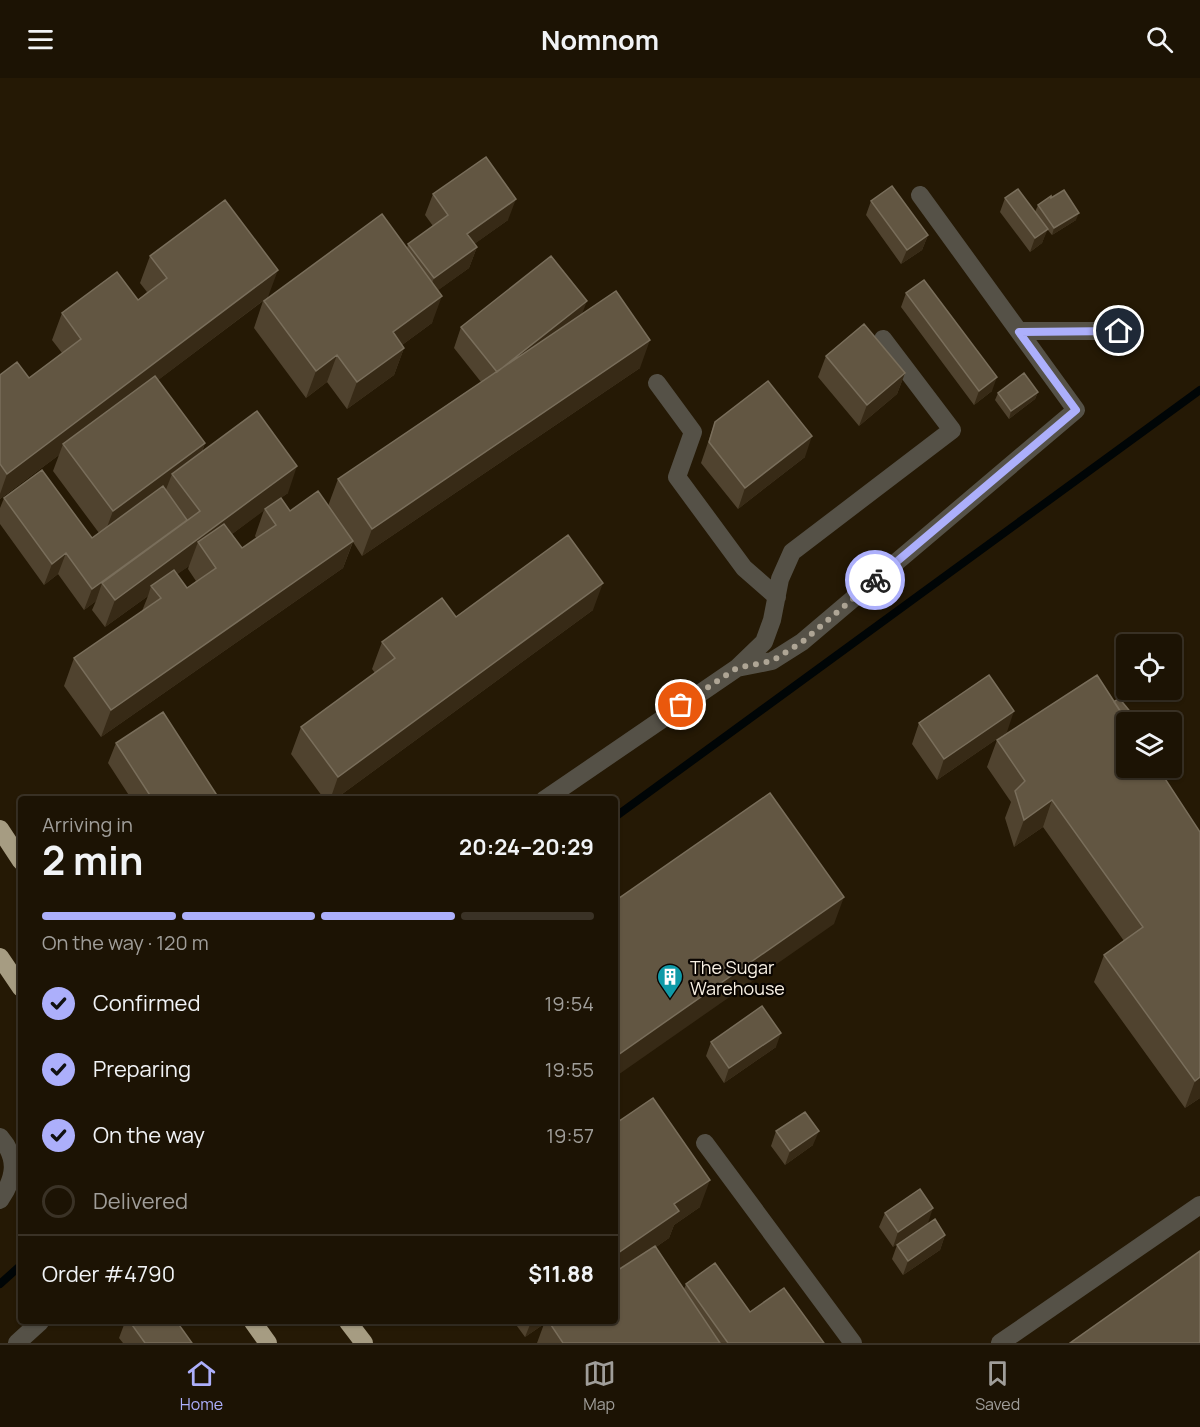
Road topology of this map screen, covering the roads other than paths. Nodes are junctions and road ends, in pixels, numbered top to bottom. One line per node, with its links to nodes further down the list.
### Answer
1 (920, 195): 3 (street)
2 (1119, 331): 3 (street)
3 (1019, 332): 7 (street)
4 (883, 339): 6 (street)
5 (657, 383): 6 (street)
6 (777, 597): 7 (street)
7 (737, 668): 8 (street)
8 (550, 796)
9 (0, 829): 10 (highway)
10 (18, 856)
11 (0, 957): 12 (highway)
12 (18, 984)
13 (0, 1137): 15 (street)
14 (705, 1143): 23 (street)
15 (0, 1200)
16 (1200, 1205): 24 (street)
17 (38, 1324): 20 (street)
18 (255, 1324): 21 (highway)
19 (350, 1324): 22 (highway)
20 (17, 1343)
21 (268, 1343)
22 (364, 1343)
23 (853, 1343)
24 (1000, 1343)

